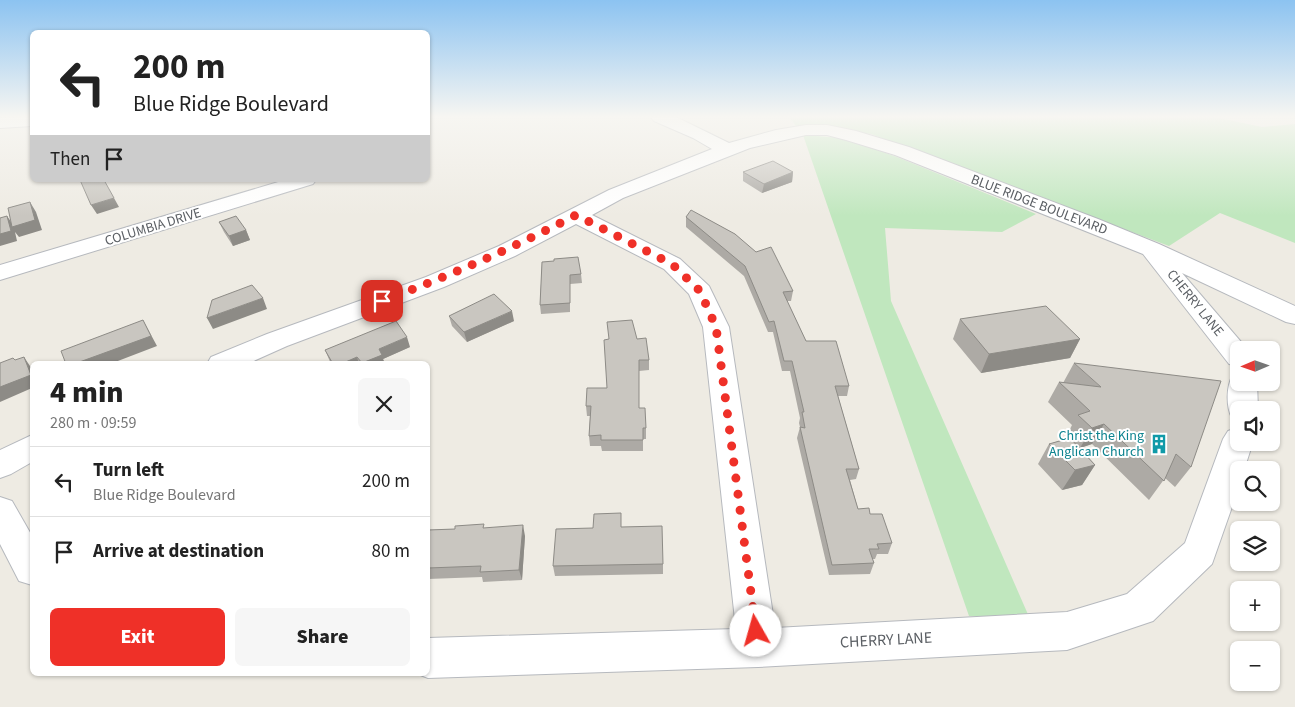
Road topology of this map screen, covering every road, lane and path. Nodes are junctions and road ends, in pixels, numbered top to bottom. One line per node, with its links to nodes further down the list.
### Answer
1 (899, 150): 5 (street, BLUE RIDGE BOULEVARD)
2 (729, 151): 4 (street, BLUE RIDGE BOULEVARD)
3 (299, 182): 6 (street, COLUMBIA DRIVE)
4 (576, 215): 9 (street, BLUE RIDGE BOULEVARD); 15 (street)
5 (1151, 249): 7 (street, BLUE RIDGE BOULEVARD); 8 (street, CHERRY LANE)
6 (0, 273)
7 (1295, 316)
8 (1230, 346)
9 (227, 361)
10 (30, 448): 12 (street)
11 (1235, 451): 15 (street, CHERRY LANE)
12 (0, 465)
13 (0, 511): 14 (street)
14 (30, 566)
15 (758, 648): 16 (street, CHERRY LANE)
16 (430, 658)

